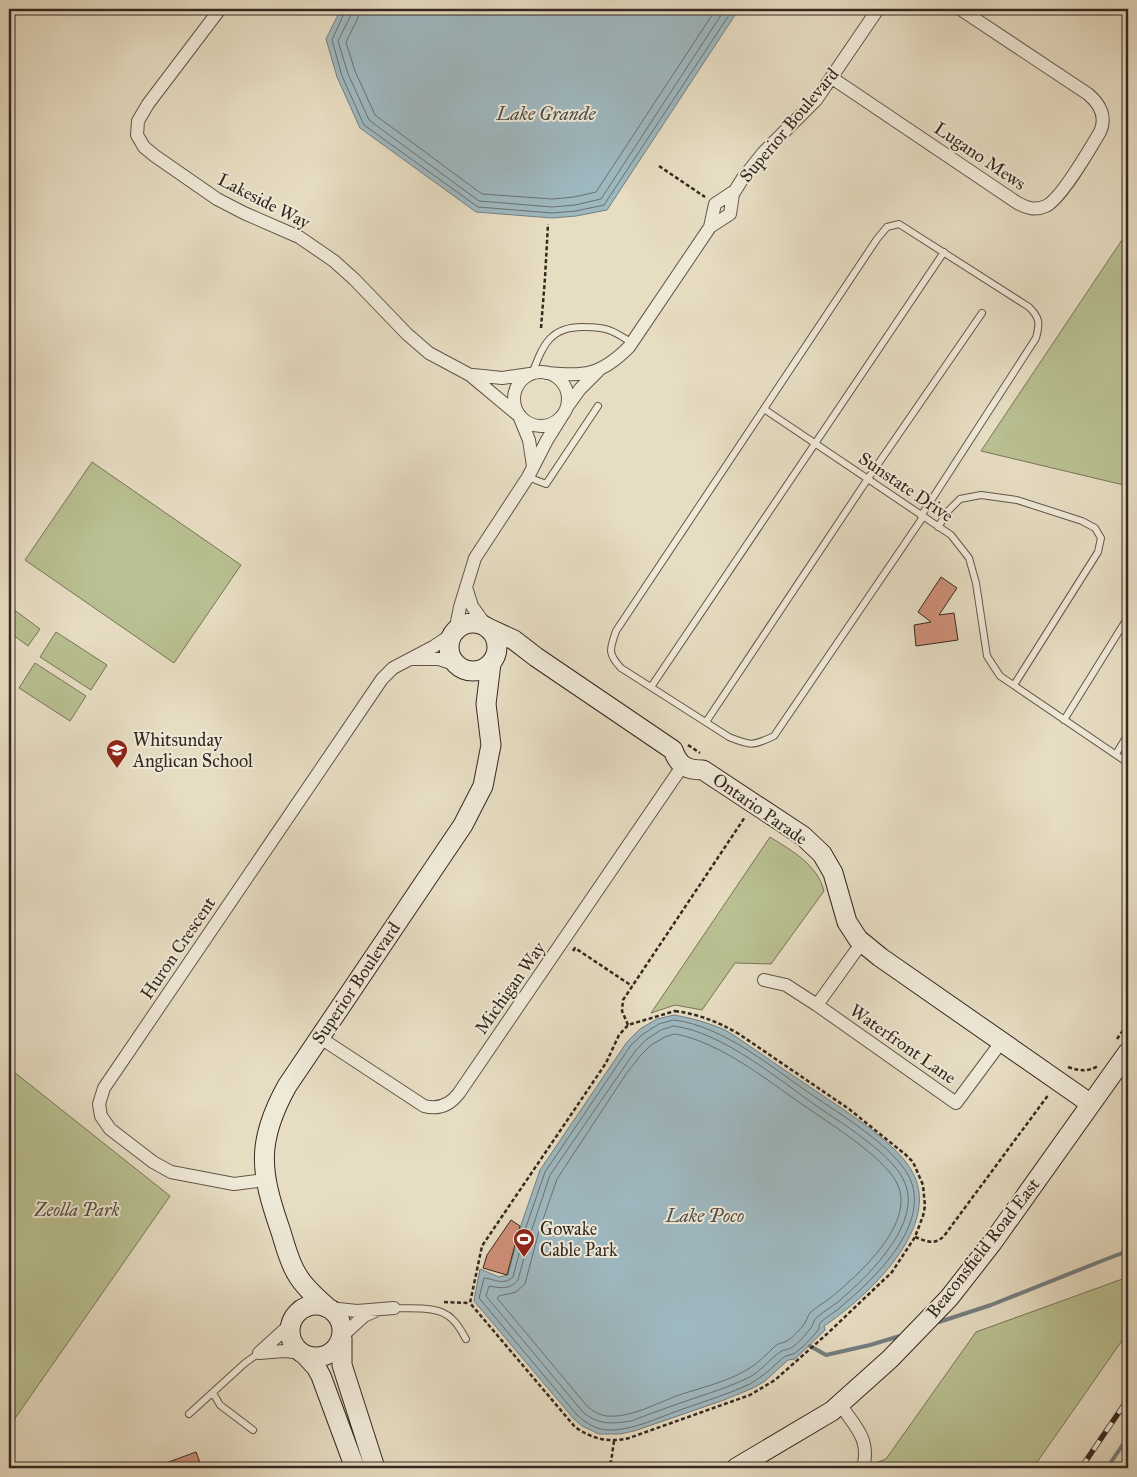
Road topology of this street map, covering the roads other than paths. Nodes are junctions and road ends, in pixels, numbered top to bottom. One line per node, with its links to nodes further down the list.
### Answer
1 (220, 9): 11 (street, Lakeside Way)
2 (878, 9): 4 (street, Superior Boulevard)
3 (960, 9): 4 (street, Lugano Mews)
4 (832, 78): 7 (street, Superior Boulevard)
5 (944, 252): 13 (lane); 16 (lane); 19 (lane)
6 (982, 313): 18 (lane)
7 (632, 343): 8 (street, Superior Boulevard); 10 (lane)
8 (598, 371): 9 (street, Superior Boulevard); 14 (street, Superior Boulevard)
9 (546, 373): 10 (street); 14 (street)
10 (531, 374): 11 (street, Lakeside Way); 15 (street)
11 (470, 375): 15 (street, Lakeside Way)
12 (598, 406): 17 (lane)
13 (764, 409): 16 (lane, Sunstate Drive); 30 (lane)
14 (563, 414): 15 (street); 17 (street, Superior Boulevard)
15 (519, 415): 17 (street)
16 (815, 444): 18 (lane, Sunstate Drive); 30 (lane)
17 (530, 472): 21 (street, Superior Boulevard)
18 (867, 480): 19 (lane, Sunstate Drive); 33 (lane)
19 (922, 516): 20 (lane, Sunstate Drive); 33 (lane)
20 (938, 527): 29 (lane, Sunstate Drive); 29 (lane)
21 (466, 587): 23 (street); 24 (street, Superior Boulevard)
22 (1128, 617): 32 (lane)
23 (488, 627): 24 (street); 25 (street); 27 (street)
24 (455, 632): 26 (street, Huron Crescent); 28 (street)
25 (536, 657): 27 (street); 37 (street)
26 (410, 660): 28 (street, Huron Crescent); 45 (street, Huron Crescent)
27 (492, 662): 28 (street); 31 (street, Superior Boulevard)
28 (460, 666): 31 (street, Superior Boulevard)
29 (1014, 685): 32 (lane, Sunstate Drive)
30 (651, 687): 33 (lane)
31 (486, 704): 41 (street, Superior Boulevard)
32 (1064, 720): 35 (lane, Sunstate Drive)
33 (706, 722)
34 (1128, 734): 35 (lane)
35 (1116, 754): 36 (lane, Sunstate Drive)
36 (1128, 763)
37 (683, 766): 38 (street, Ontario Parade); 41 (street, Michigan Way)
38 (863, 943): 40 (street); 42 (street, Ontario Parade)
39 (764, 980): 40 (street, Waterfront Lane)
40 (817, 1005): 42 (street, Waterfront Lane)
41 (319, 1037): 45 (street, Superior Boulevard)
42 (1002, 1040): 44 (street, Ontario Parade)
43 (1122, 1046): 44 (street, Beaconsfield Road East)
44 (1091, 1104): 55 (street, Beaconsfield Road East)
45 (265, 1180): 46 (street, Superior Boulevard)
46 (294, 1270): 47 (street, Superior Boulevard); 49 (street, Superior Boulevard)
47 (328, 1308): 48 (street); 49 (street); 50 (street)
48 (388, 1308): 50 (street); 51 (lane)
49 (293, 1320): 52 (street); 53 (street)
50 (342, 1337): 53 (street); 59 (street)
51 (466, 1339)
52 (259, 1353): 53 (street); 54 (lane)
53 (303, 1354): 58 (street)
54 (213, 1393): 56 (lane); 57 (lane)
55 (840, 1404): 60 (street, Beaconsfield Road East); 61 (street)
56 (189, 1414)
57 (253, 1430)
58 (355, 1468)
59 (375, 1468)
60 (736, 1468)
61 (863, 1468)

